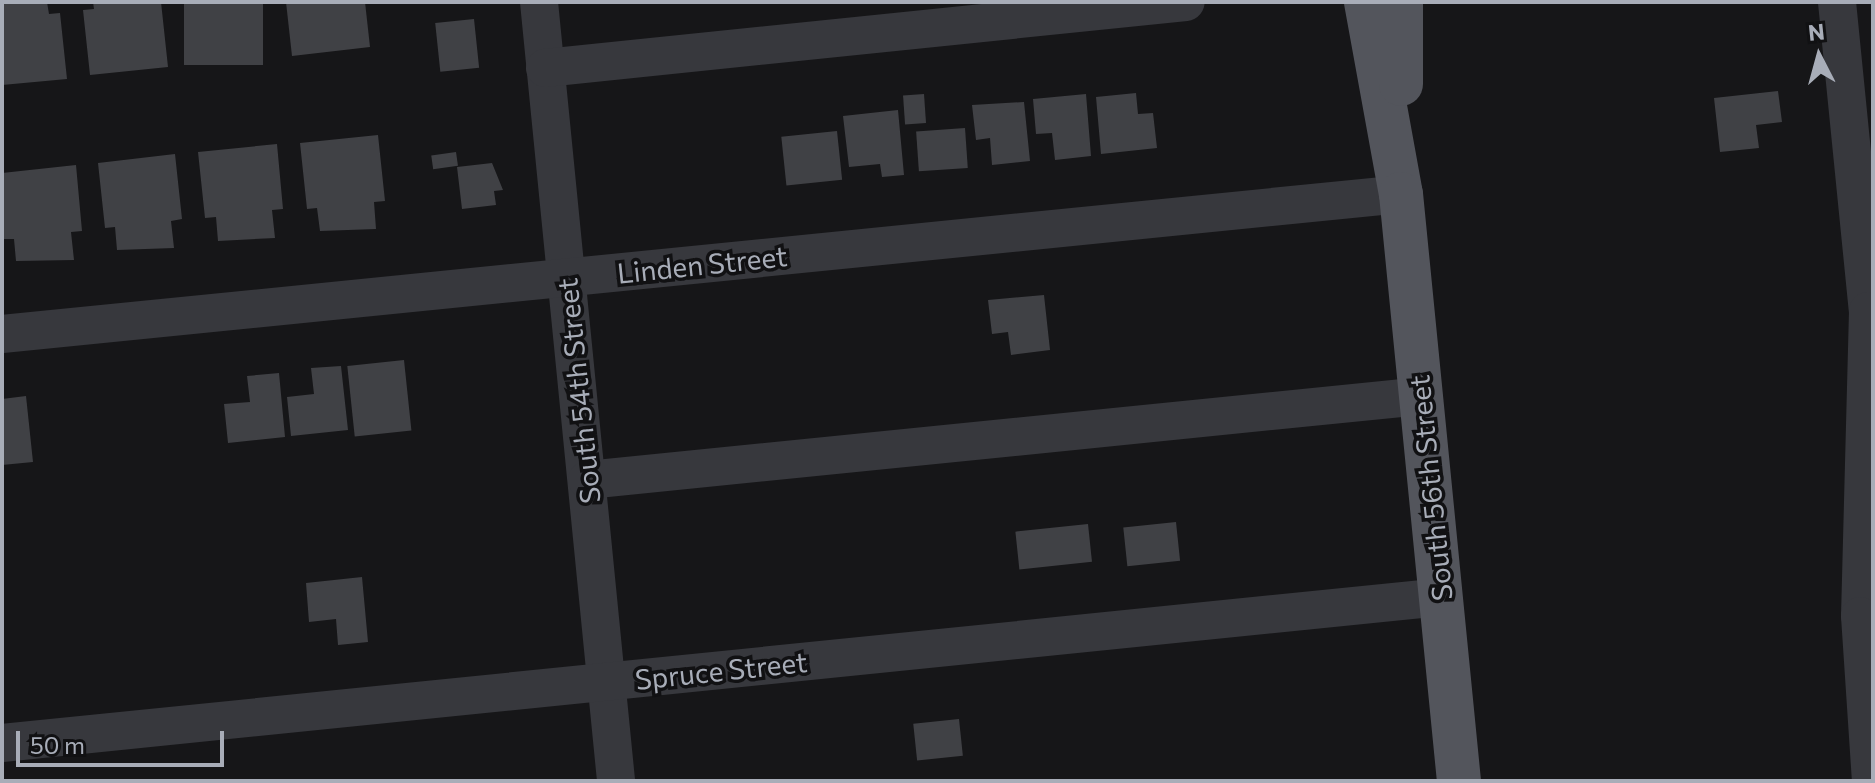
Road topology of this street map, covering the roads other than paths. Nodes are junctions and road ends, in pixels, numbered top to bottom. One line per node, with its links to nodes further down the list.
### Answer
1 (539, 2): 6 (street, South 54th Street)
2 (1186, 2): 6 (street)
3 (1366, 2): 7 (main road, South 56th Street)
4 (1401, 2): 7 (main road, South 56th Street)
5 (1837, 2): 17 (street)
6 (545, 68): 8 (street, South 54th Street)
7 (1401, 194): 8 (street, Linden Street); 10 (main road, South 56th Street)
8 (566, 278): 9 (street, Linden Street); 11 (street, South 54th Street)
9 (2, 334)
10 (1421, 396): 11 (street); 12 (main road, South 56th Street)
11 (587, 480): 13 (street, South 54th Street)
12 (1441, 597): 13 (street, Spruce Street); 16 (main road, South 56th Street)
13 (606, 682): 14 (street, Spruce Street); 15 (street, South 54th Street)
14 (2, 743)
15 (616, 781)
16 (1459, 781)
17 (1871, 781)

